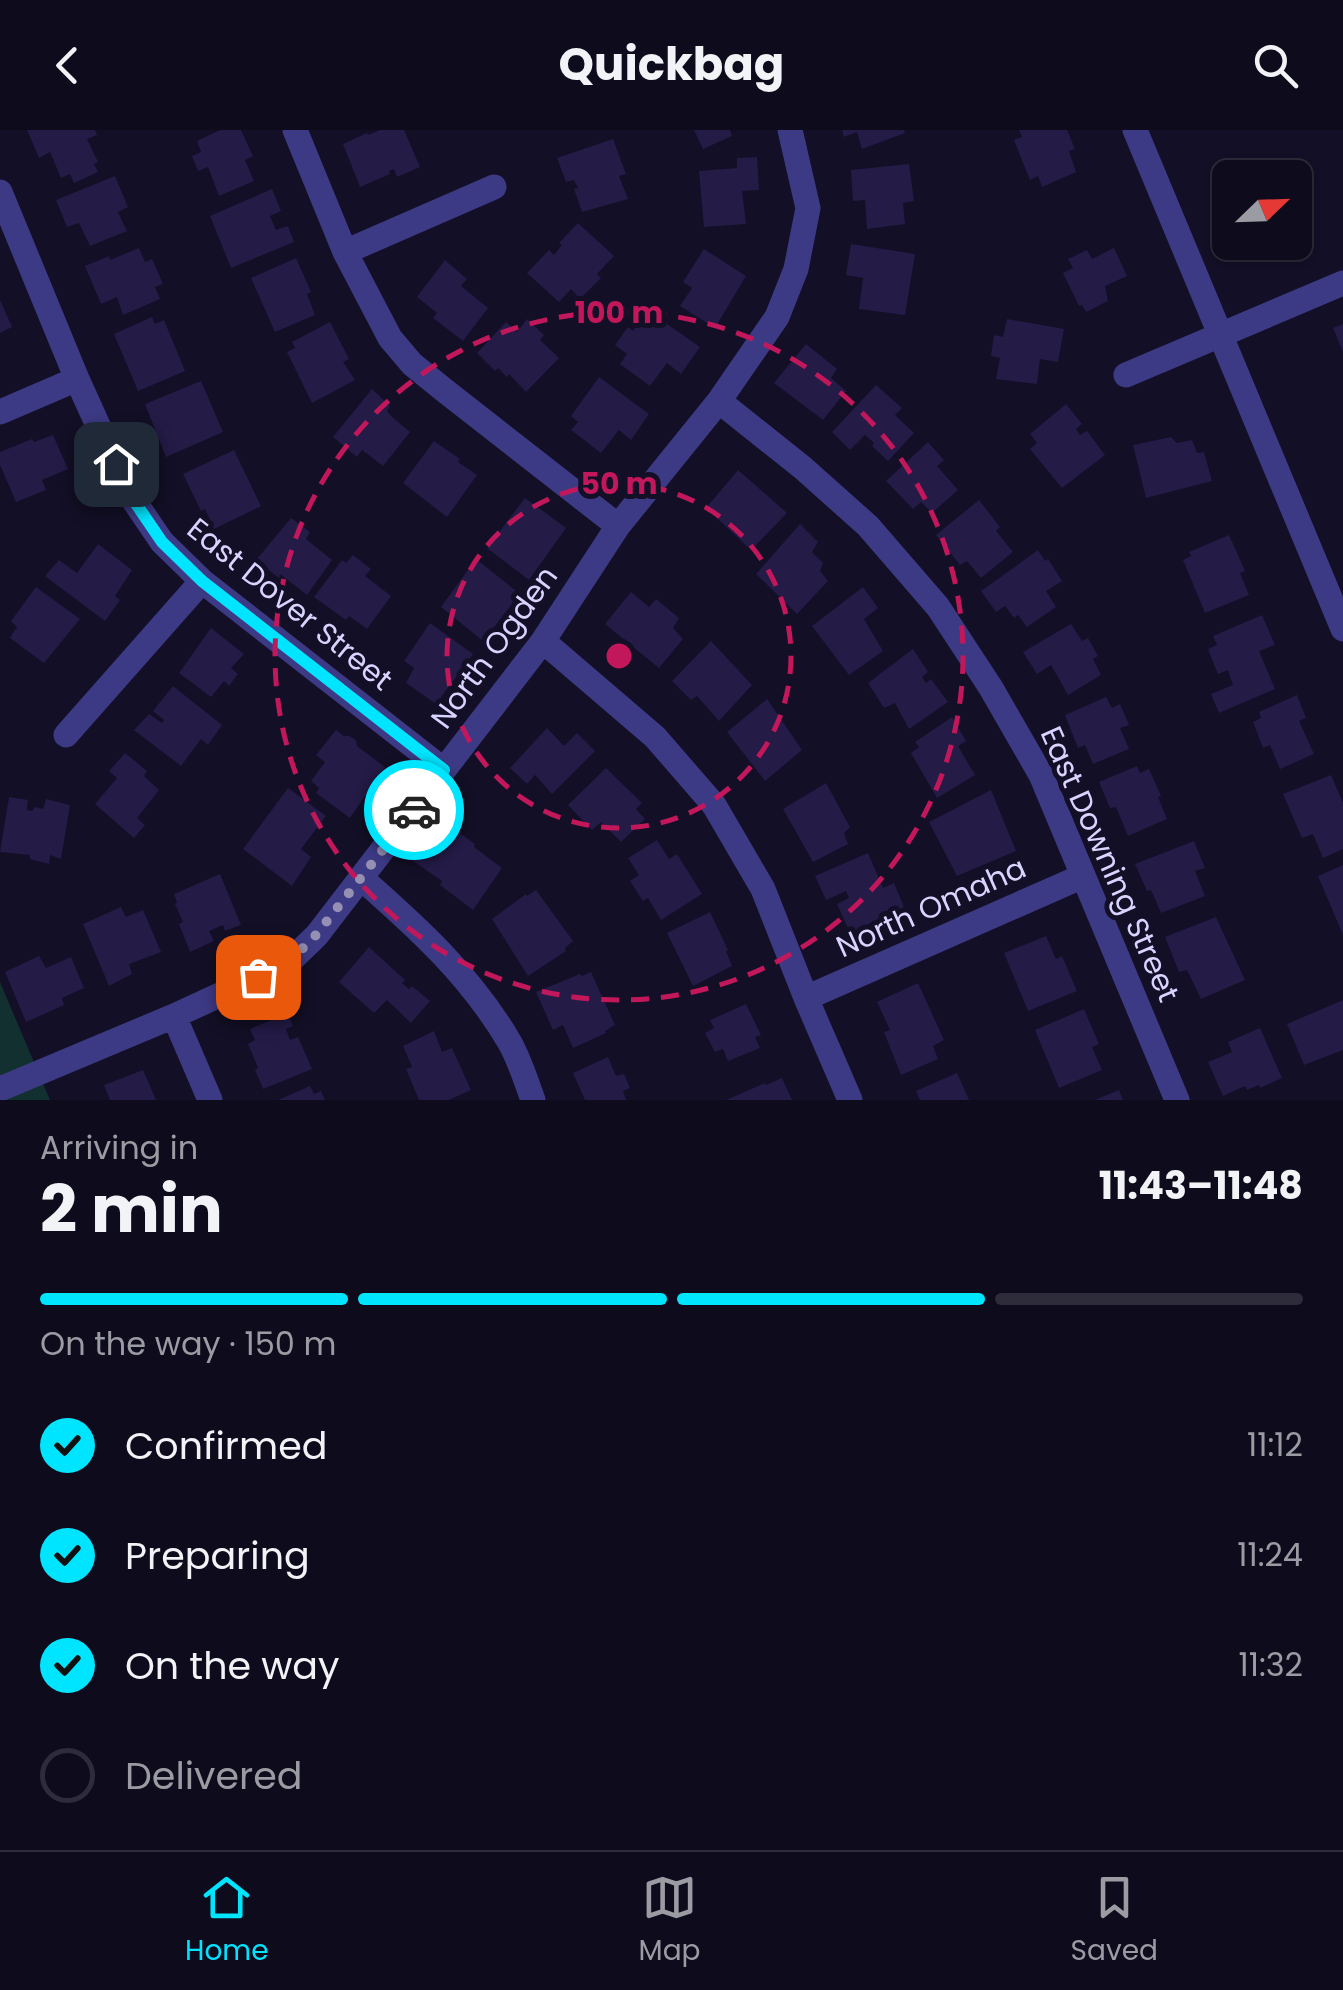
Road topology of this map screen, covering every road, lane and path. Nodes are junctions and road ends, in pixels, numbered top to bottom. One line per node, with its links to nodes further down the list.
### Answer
1 (294, 130): 6 (street)
2 (790, 130): 11 (street)
3 (1135, 130): 8 (street)
4 (494, 187): 6 (street)
5 (0, 192): 10 (street, East Dover Street)
6 (345, 252): 13 (street)
7 (1343, 283): 8 (street)
8 (1220, 336): 9 (street); 15 (street)
9 (1126, 375)
10 (77, 379): 12 (street); 14 (street, East Dover Street)
11 (720, 401): 13 (street, North Ogden); 19 (street, East Downing Street)
12 (0, 412)
13 (618, 526): 16 (street, North Ogden)
14 (202, 581): 17 (street); 18 (street, East Dover Street)
15 (1343, 629)
16 (543, 640): 18 (street, North Ogden); 21 (street)
17 (66, 735)
18 (444, 770): 20 (street, North Ogden)
19 (1083, 876): 21 (street, North Omaha); 27 (street, East Downing Street)
20 (361, 878): 22 (street, North Ogden); 25 (street)
21 (806, 998): 26 (street)
22 (174, 1016): 23 (street, North Ogden); 24 (street)
23 (0, 1089)
24 (210, 1100)
25 (534, 1100)
26 (850, 1100)
27 (1176, 1100)

